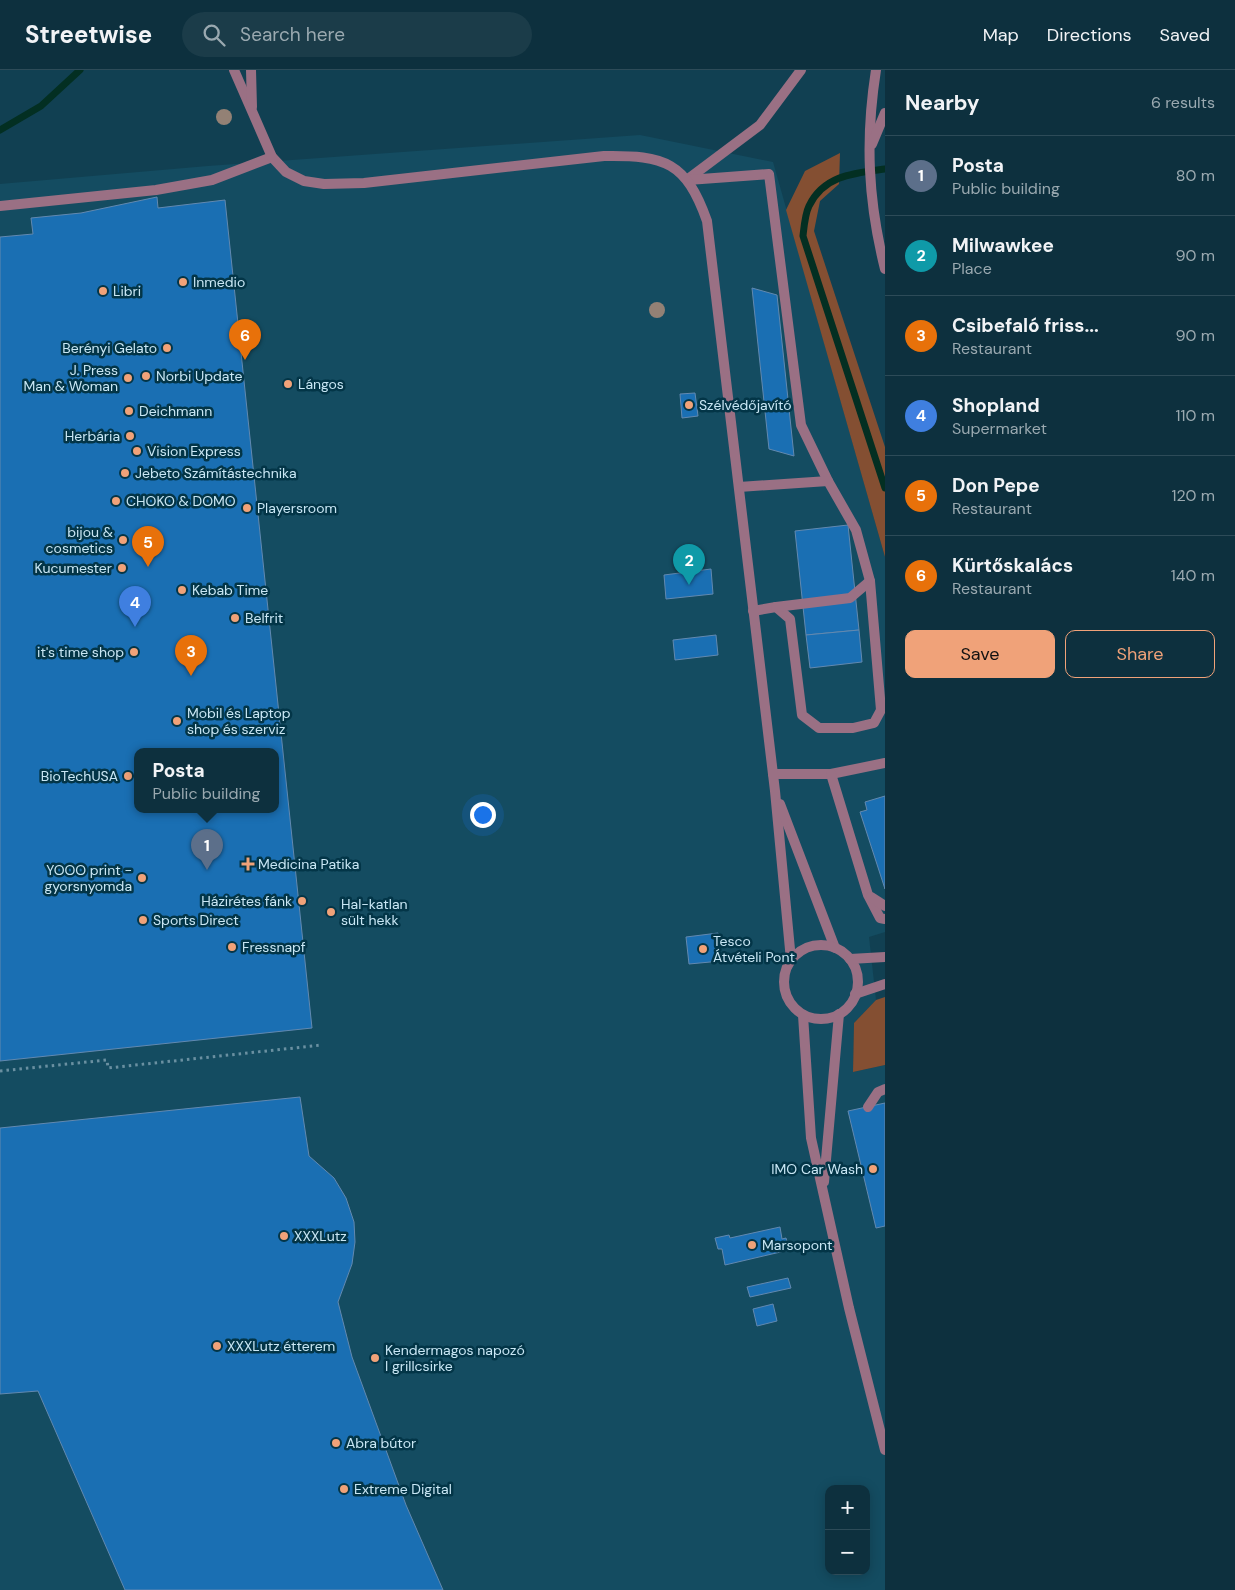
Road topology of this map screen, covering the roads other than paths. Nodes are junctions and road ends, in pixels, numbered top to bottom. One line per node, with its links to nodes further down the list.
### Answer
1 (234, 70): 5 (street)
2 (251, 70): 5 (street)
3 (801, 70): 9 (street)
4 (876, 70): 7 (street)
5 (252, 113): 8 (street)
6 (885, 113): 7 (street)
7 (868, 152): 11 (street)
8 (272, 157): 9 (street); 10 (street)
9 (688, 180): 12 (street); 13 (street)
10 (0, 206)
11 (885, 269)
12 (828, 481): 13 (street); 14 (street)
13 (739, 486): 16 (street)
14 (870, 581): 15 (street); 15 (street)
15 (776, 607): 16 (street)
16 (753, 611): 18 (street)
17 (885, 763): 19 (street)
18 (773, 774): 19 (street); 20 (street)
19 (831, 774): 21 (street)
20 (775, 791): 24 (street); 27 (street)
21 (868, 894): 22 (street); 23 (street)
22 (885, 906)
23 (885, 919)
24 (835, 948): 26 (street); 27 (street)
25 (885, 957): 26 (street)
26 (850, 959): 29 (street)
27 (791, 960): 31 (street)
28 (885, 984): 29 (street)
29 (855, 994): 30 (street)
30 (839, 1014): 31 (street); 34 (street)
31 (803, 1015): 34 (street)
32 (885, 1089): 33 (street)
33 (868, 1107)
34 (823, 1193): 35 (street)
35 (885, 1450)

